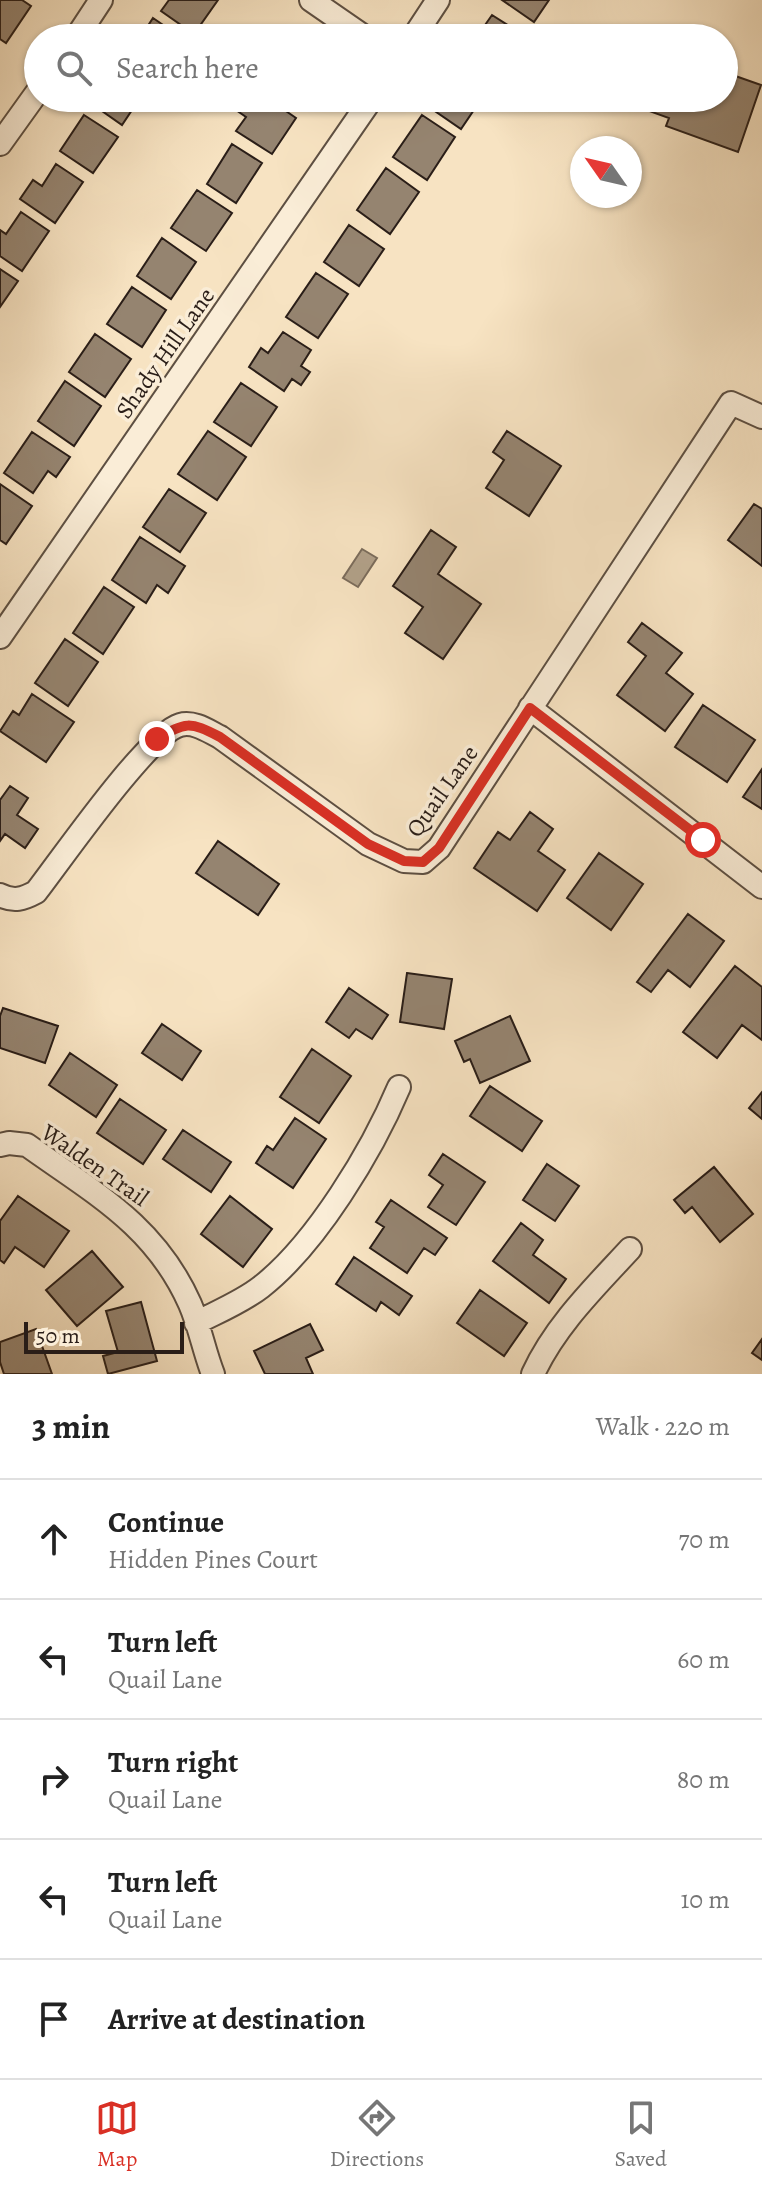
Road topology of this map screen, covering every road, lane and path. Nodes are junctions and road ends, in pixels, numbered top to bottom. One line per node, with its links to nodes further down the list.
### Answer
1 (101, 0): 4 (street)
2 (311, 0): 5 (street)
3 (438, 0): 6 (street)
4 (85, 24)
5 (346, 24)
6 (422, 24)
7 (24, 111): 9 (street)
8 (362, 112): 11 (street, Shady Hill Lane)
9 (0, 144)
10 (762, 417): 12 (street, Quail Lane)
11 (0, 637)
12 (530, 708): 13 (street); 14 (street, Quail Lane)
13 (762, 887)
14 (0, 895)
15 (399, 1087): 18 (street)
16 (0, 1145): 18 (street, Walden Trail)
17 (630, 1249): 20 (street)
18 (196, 1323): 19 (street, Walden Trail)
19 (213, 1374)
20 (533, 1374)

